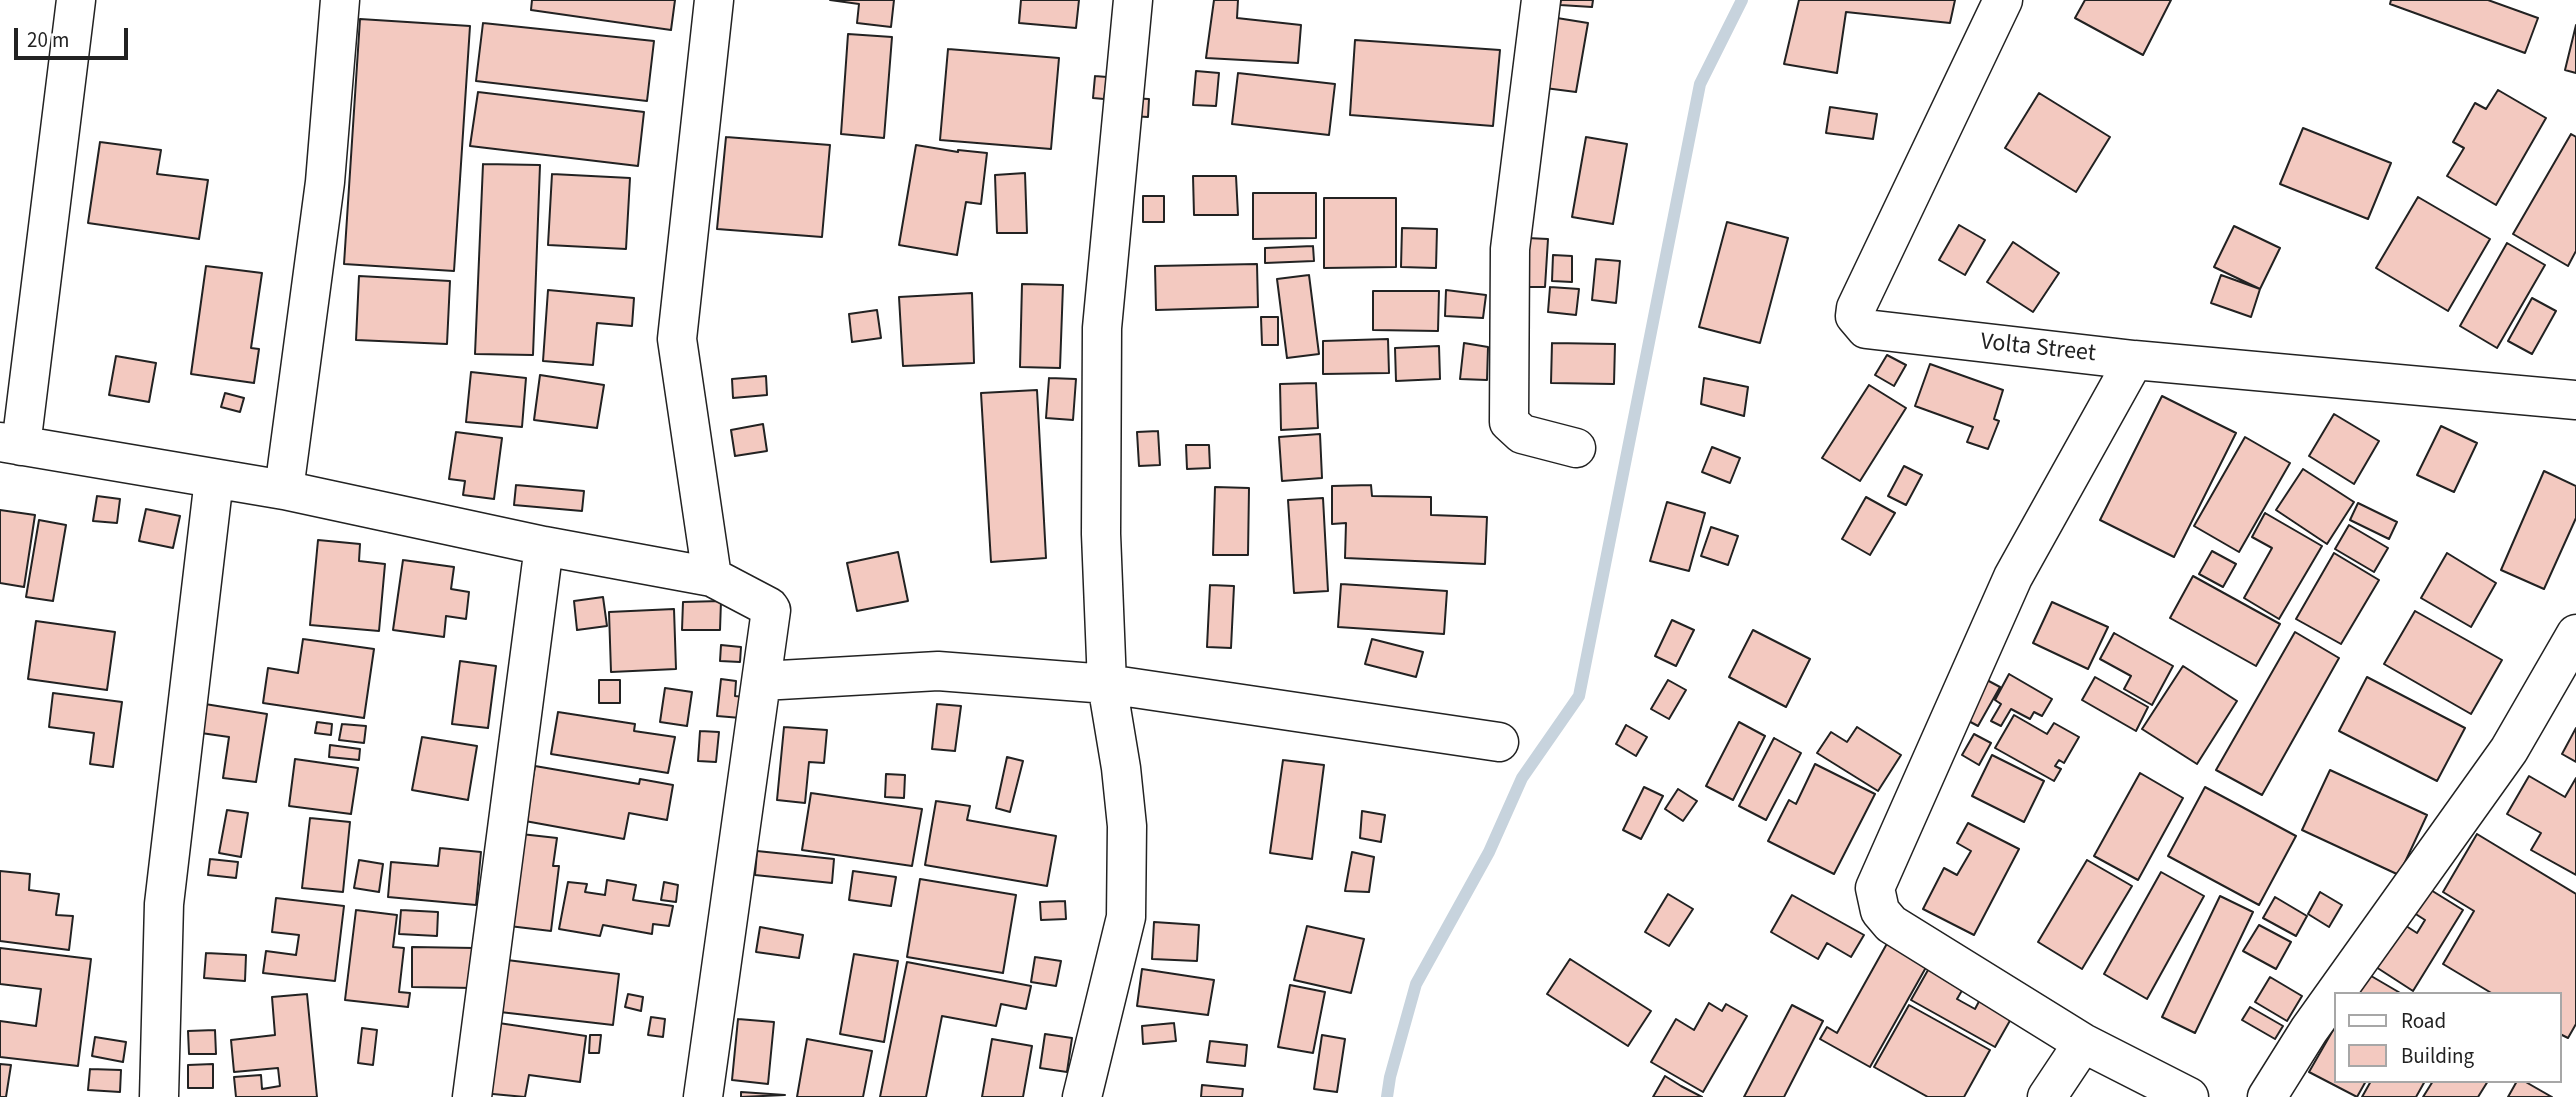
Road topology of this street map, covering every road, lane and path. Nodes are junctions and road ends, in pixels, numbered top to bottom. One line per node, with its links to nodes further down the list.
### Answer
1 (76, 0): 9 (street)
2 (340, 0): 12 (street)
3 (714, 0): 14 (street)
4 (1133, 0): 17 (street)
5 (1541, 0): 10 (street)
6 (2003, 0): 7 (street, Volta Street)
7 (2134, 360): 8 (street, Volta Street); 21 (street)
8 (2576, 400)
9 (10, 444): 11 (street)
10 (1576, 448)
11 (214, 480): 12 (street); 22 (street)
12 (284, 490): 13 (street)
13 (544, 546): 14 (street); 23 (street)
14 (712, 577): 16 (street)
15 (2576, 634): 19 (street)
16 (762, 681): 17 (street); 24 (street)
17 (1107, 684): 18 (street); 25 (street)
18 (1499, 742)
19 (2336, 992)
20 (2334, 995): 28 (street)
21 (2083, 1043): 26 (street); 27 (street)
22 (159, 1097)
23 (472, 1097)
24 (703, 1097)
25 (1082, 1097)
26 (2047, 1097)
27 (2189, 1097)
28 (2267, 1097)

